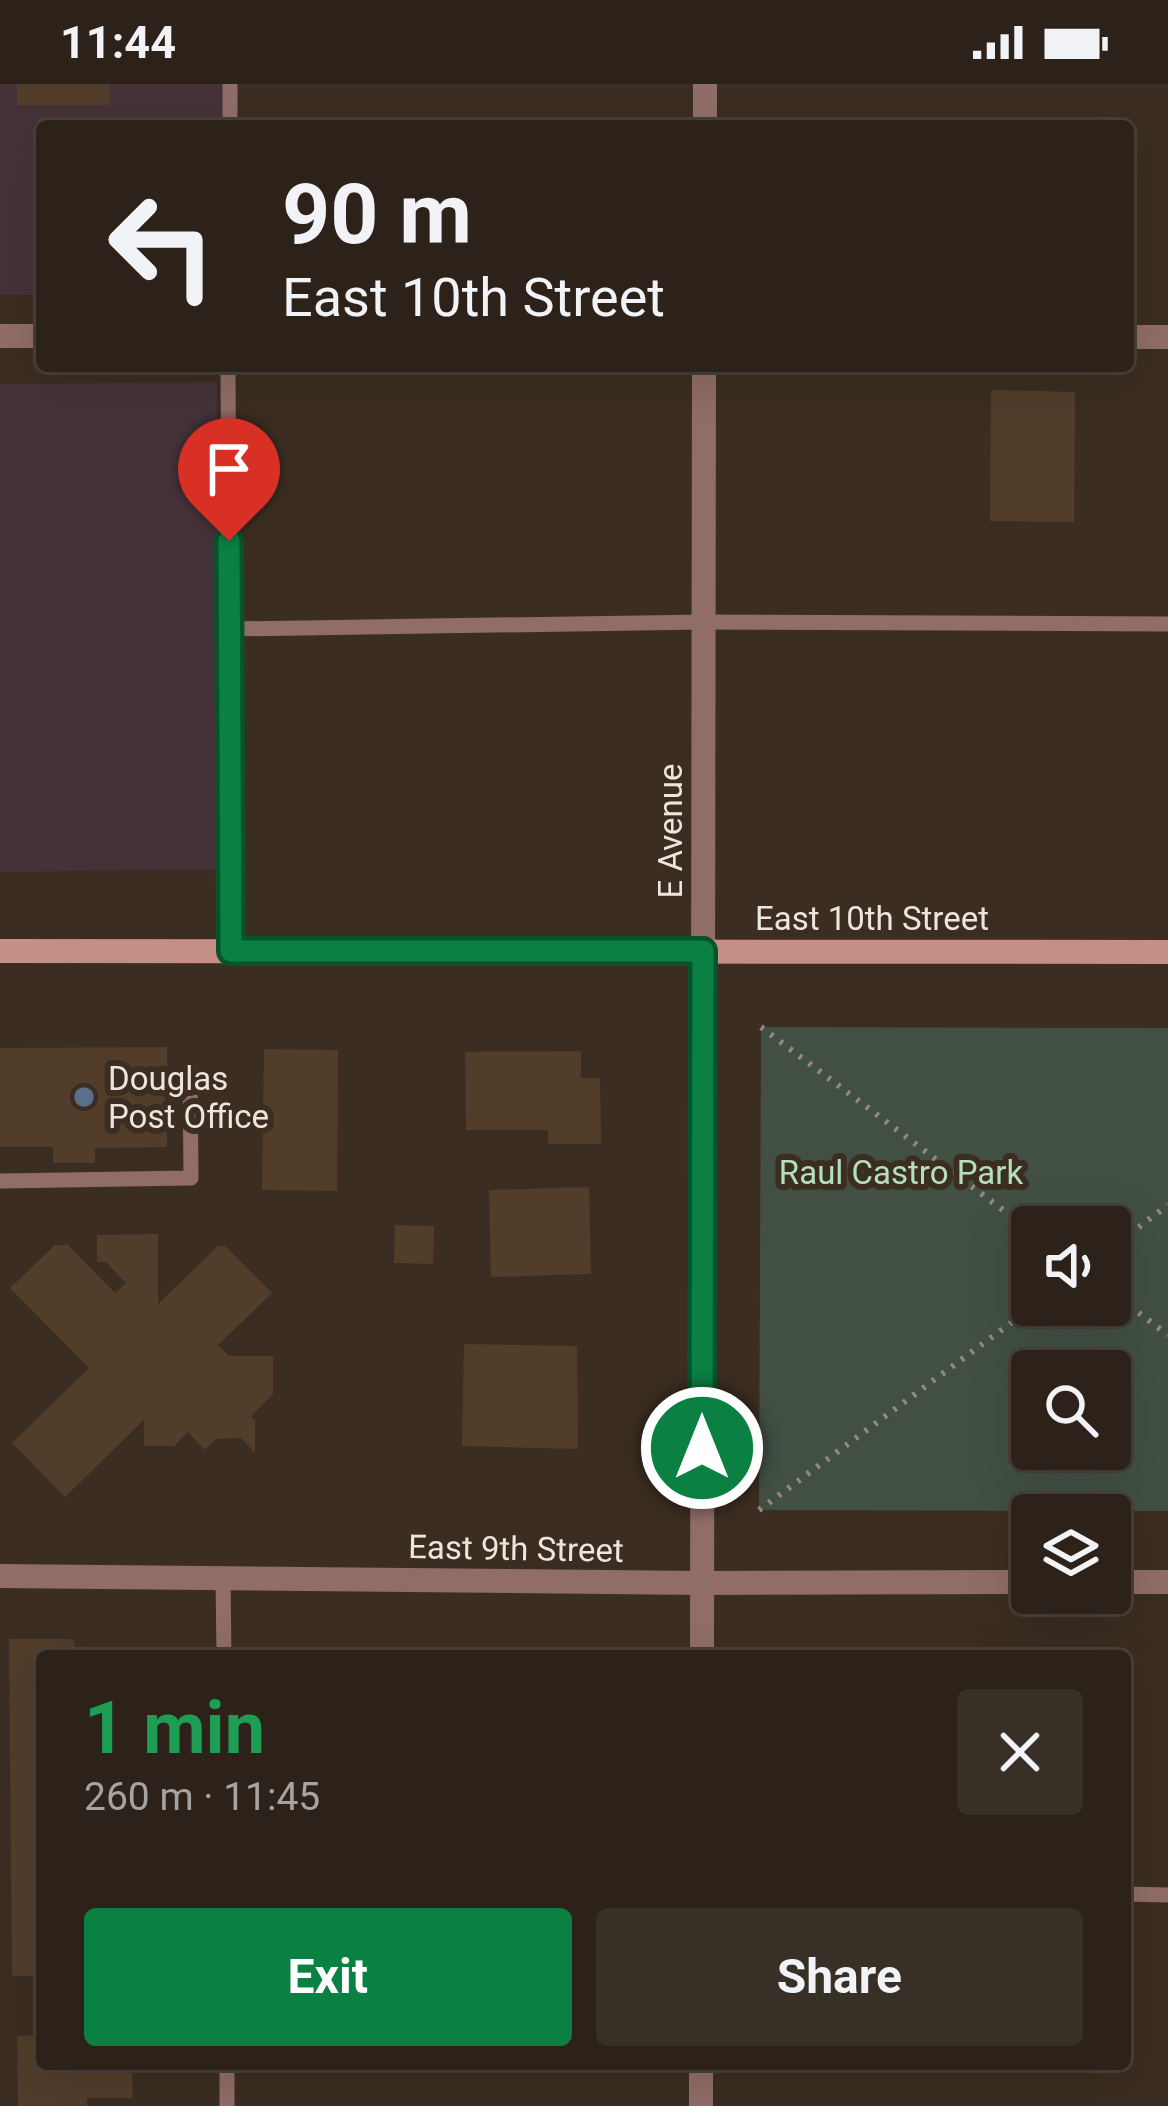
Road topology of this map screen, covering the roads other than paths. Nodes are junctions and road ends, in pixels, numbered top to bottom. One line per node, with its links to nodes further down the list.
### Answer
1 (230, 84): 3 (lane)
2 (705, 84): 4 (street)
3 (230, 120)
4 (705, 120)
5 (0, 336): 6 (street)
6 (36, 336)
7 (1134, 337): 8 (street)
8 (1168, 337)
9 (228, 372): 13 (lane)
10 (704, 372): 11 (street, E Avenue)
11 (704, 622): 12 (lane); 13 (lane); 16 (street, E Avenue)
12 (1168, 625)
13 (230, 629): 15 (lane)
14 (0, 951): 15 (main road, East 10th Street)
15 (231, 951): 16 (main road, East 10th Street)
16 (703, 951): 17 (main road, East 10th Street); 25 (street, E Avenue)
17 (1168, 952)
18 (190, 1068): 19 (lane)
19 (0, 1181)
20 (0, 1576): 21 (street, East 9th Street)
21 (223, 1578): 25 (street, East 9th Street); 26 (lane)
22 (1011, 1582): 25 (street, East 9th Street)
23 (1131, 1582): 24 (street)
24 (1168, 1582)
25 (702, 1583): 27 (street, E Avenue)
26 (224, 1650)
27 (702, 1650)
28 (1131, 1894): 29 (lane)
29 (1168, 1895)
30 (227, 2070): 32 (lane)
31 (701, 2070): 33 (street)
32 (227, 2106)
33 (701, 2106)

